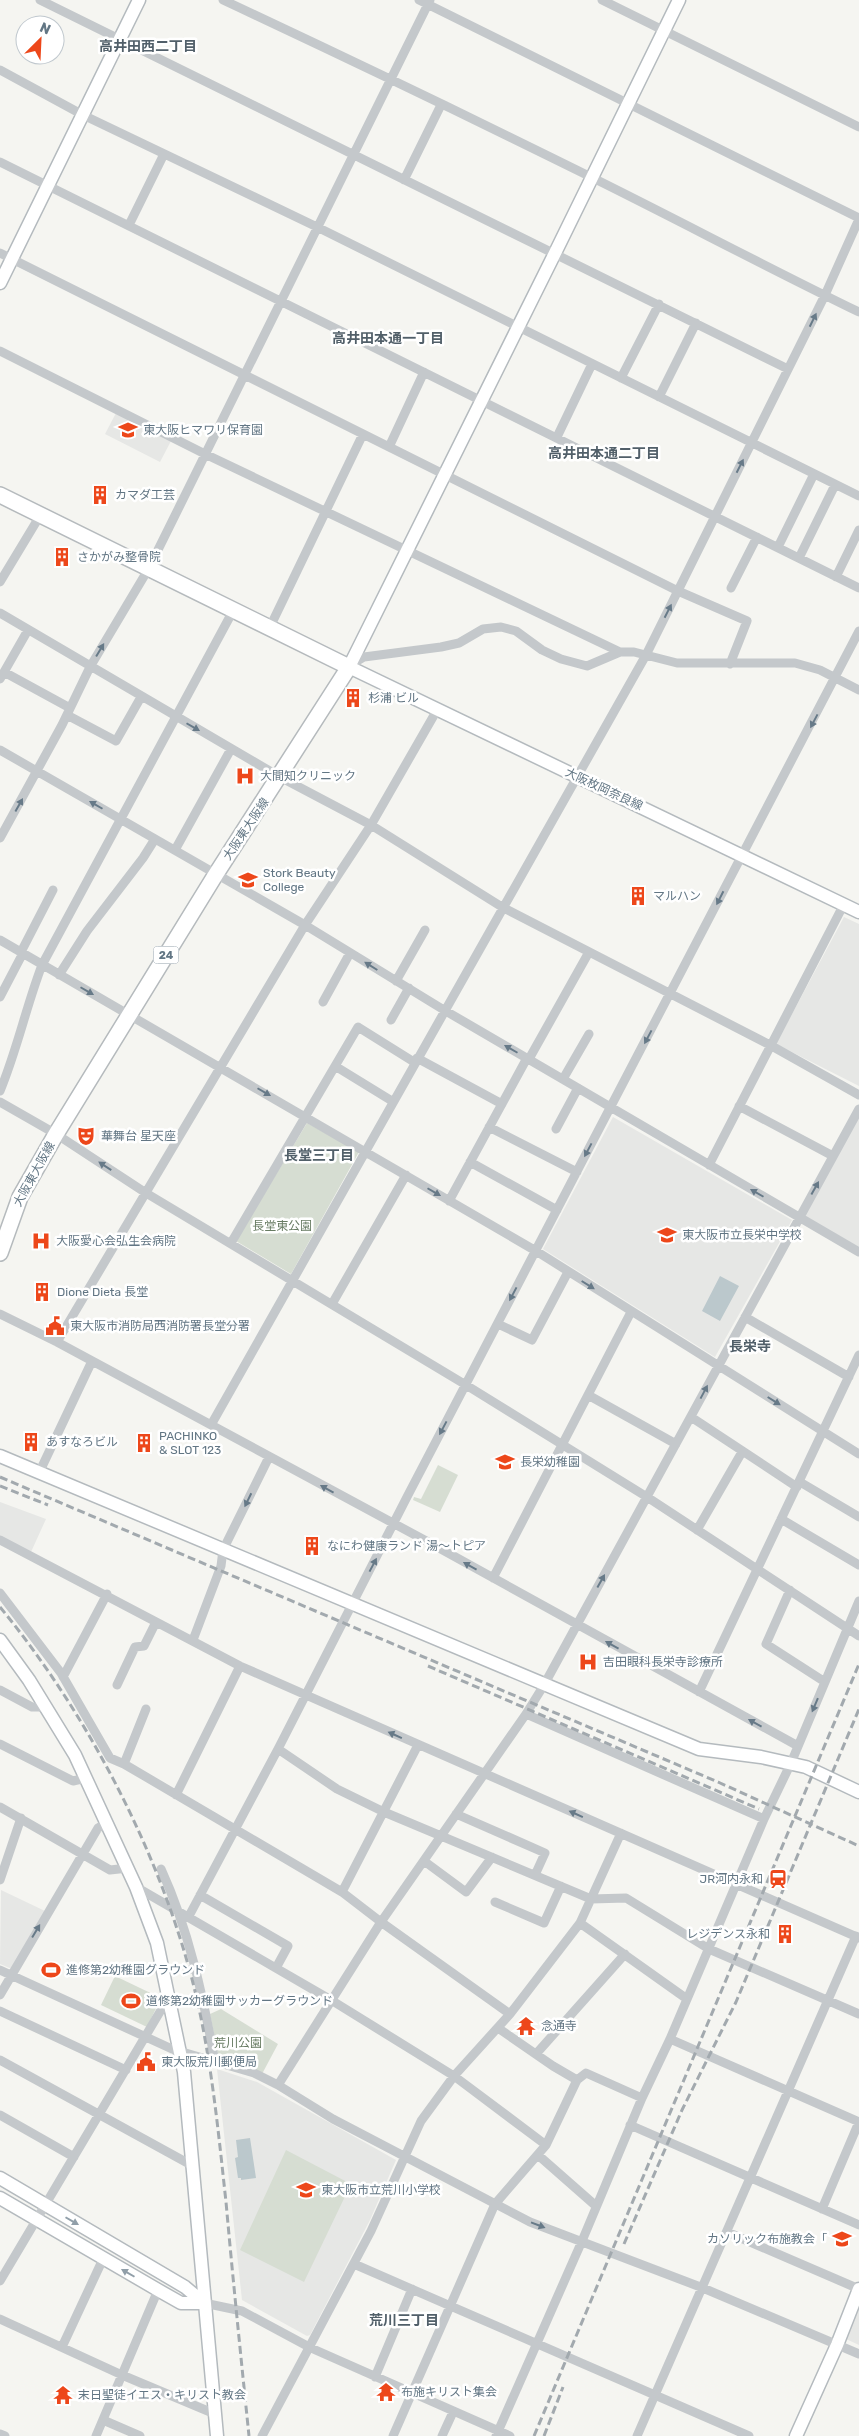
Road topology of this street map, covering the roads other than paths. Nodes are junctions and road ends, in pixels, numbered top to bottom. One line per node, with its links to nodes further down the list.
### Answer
1 (40, 0): 9 (street)
2 (139, 0): 9 (street)
3 (222, 0): 11 (street)
4 (419, 0): 7 (street)
5 (602, 0): 8 (street)
6 (678, 0): 8 (street)
7 (429, 2): 11 (street); 12 (street)
8 (664, 31): 12 (street); 15 (street)
9 (120, 39): 14 (street); 17 (street)
10 (0, 70): 14 (street)
11 (390, 78): 13 (street); 17 (street)
12 (627, 103): 19 (street); 22 (street)
13 (441, 105): 19 (street); 20 (street)
14 (83, 115): 16 (street); 21 (street)
15 (859, 127)
16 (164, 154): 23 (street); 24 (street)
17 (352, 155): 20 (street); 24 (street)
18 (0, 162): 21 (street)
19 (592, 178): 25 (street); 28 (street)
20 (404, 180): 25 (street)
21 (48, 185): 23 (street); 26 (street)
22 (859, 219): 28 (street)
23 (129, 225): 29 (street)
24 (317, 226): 29 (street); 33 (street)
25 (556, 253): 30 (street); 33 (street)
26 (6, 256): 27 (street); 38 (street)
27 (0, 283)
28 (825, 295): 31 (street); 36 (street, one-way to 28)
29 (280, 300): 37 (street); 38 (street)
30 (659, 304): 32 (street); 39 (street)
31 (859, 312)
32 (696, 323): 36 (street); 40 (street)
33 (518, 327): 35 (street); 41 (street)
34 (0, 351): 46 (street)
35 (592, 364): 39 (street); 43 (street)
36 (788, 369): 44 (street)
37 (424, 372): 41 (street); 45 (street)
38 (244, 376): 42 (street); 46 (street)
39 (621, 378): 40 (street)
40 (659, 397): 44 (street)
41 (480, 400): 43 (street); 47 (street)
42 (363, 434): 45 (street); 52 (street)
43 (557, 437): 54 (street)
44 (751, 443): 48 (street); 54 (street, one-way to 44)
45 (389, 447): 47 (street)
46 (205, 454): 52 (street); 60 (street)
47 (444, 474): 58 (street); 65 (street)
48 (814, 474): 49 (street); 57 (street)
49 (835, 484): 51 (street); 59 (street)
50 (0, 495): 53 (main road)
51 (859, 496)
52 (327, 512): 58 (street); 68 (street)
53 (41, 514): 60 (main road); 62 (street)
54 (715, 516): 56 (street); 65 (street)
55 (859, 530): 61 (street)
56 (757, 537): 57 (street); 63 (street)
57 (778, 547): 59 (street)
58 (407, 550): 71 (street); 75 (street)
59 (799, 558): 61 (street)
60 (149, 568): 66 (main road); 74 (street, one-way to 60)
61 (836, 577): 64 (street)
62 (0, 582)
63 (730, 588)
64 (859, 588)
65 (678, 591): 72 (street, one-way to 65); 73 (street)
66 (234, 609): 68 (main road); 82 (street)
67 (0, 613): 69 (street)
68 (270, 627): 75 (main road)
69 (28, 630): 74 (street); 76 (street)
70 (859, 631): 77 (street)
71 (620, 652): 72 (street); 75 (street)
72 (646, 655): 73 (street); 86 (street)
73 (730, 664): 77 (street)
74 (90, 667): 79 (street); 81 (street)
75 (349, 667): 80 (street, 大阪枚岡奈良線); 87 (main road, 大阪東大阪線 / 24)
76 (2, 676): 81 (street)
77 (837, 678): 78 (street); 93 (street, one-way to 93)
78 (859, 690)
79 (141, 697): 81 (street); 82 (street)
80 (437, 710): 86 (street, 大阪枚岡奈良線); 89 (street)
81 (69, 711): 85 (street)
82 (176, 717): 83 (street, one-way to 83); 88 (street)
83 (231, 749): 87 (street); 92 (street)
84 (0, 750): 85 (street)
85 (37, 771): 88 (street, one-way to 85); 90 (street, one-way to 85)
86 (576, 776): 93 (street, 大阪枚岡奈良線); 97 (street)
87 (280, 777): 89 (street); 94 (main road, 大阪東大阪線 / 24)
88 (120, 819): 91 (street); 105 (street)
89 (371, 825): 97 (street); 99 (street)
90 (0, 838)
91 (155, 839): 92 (street); 106 (street)
92 (175, 850): 94 (street)
93 (743, 855): 96 (street, 大阪枚岡奈良線); 109 (street, one-way to 109)
94 (216, 874): 99 (street); 113 (main road, 大阪東大阪線 / 24)
95 (53, 890): 103 (street)
96 (844, 904): 98 (street, 大阪枚岡奈良線); 116 (street)
97 (502, 907): 102 (street); 112 (street)
98 (859, 912)
99 (306, 925): 104 (street); 120 (street)
100 (425, 930): 107 (street)
101 (0, 940): 103 (street)
102 (589, 952): 109 (street); 117 (street)
103 (22, 953): 105 (street); 110 (street)
104 (350, 953): 107 (street, one-way to 104); 111 (street)
105 (42, 965): 106 (street); 123 (street)
106 (59, 975): 113 (street, one-way to 113)
107 (396, 981): 108 (street)
108 (409, 988): 112 (street); 114 (street)
109 (671, 994): 116 (street); 129 (street, one-way to 129)
110 (0, 997)
111 (323, 1002)
112 (444, 1010): 117 (street, one-way to 112); 118 (street)
113 (129, 1016): 120 (street); 134 (main road, 大阪東大阪線 / 24)
114 (391, 1020)
115 (589, 1034): 121 (street)
116 (770, 1045): 124 (street); 128 (street)
117 (528, 1059): 121 (street); 127 (street)
118 (415, 1060): 119 (street); 125 (street); 127 (street)
119 (335, 1066): 125 (street); 131 (street)
120 (222, 1068): 131 (street, one-way to 131); 141 (street)
121 (563, 1079): 122 (street)
122 (578, 1088): 129 (street); 133 (street)
123 (0, 1091)
124 (859, 1095)
125 (392, 1101): 135 (street)
126 (0, 1102): 134 (street)
127 (502, 1104): 132 (street)
128 (739, 1106): 136 (street); 138 (street)
129 (611, 1107): 138 (street); 139 (street, one-way to 139)
130 (859, 1109): 136 (street)
131 (305, 1116): 135 (street); 145 (street)
132 (489, 1128): 137 (street); 139 (street)
133 (556, 1129)
134 (56, 1134): 141 (street, one-way to 134); 147 (main road, 大阪東大阪線 / 24)
135 (364, 1151): 140 (street); 150 (street)
136 (833, 1156): 144 (street, one-way to 136)
137 (470, 1162): 142 (street); 143 (street)
138 (709, 1165): 144 (street, one-way to 138)
139 (577, 1172): 143 (street)
140 (406, 1175): 142 (street, one-way to 142); 151 (street)
141 (146, 1193): 145 (street); 156 (street)
142 (449, 1201): 146 (street)
143 (557, 1210): 146 (street)
144 (799, 1217): 148 (street); 154 (street)
145 (231, 1244): 150 (street)
146 (536, 1251): 149 (street); 155 (street, one-way to 155)
147 (0, 1252)
148 (859, 1252)
149 (568, 1272): 152 (street, one-way to 152); 155 (street)
150 (292, 1279): 151 (street); 164 (street)
151 (332, 1304): 161 (street)
152 (631, 1312): 159 (street); 162 (street)
153 (0, 1314): 156 (street)
154 (745, 1317): 159 (street); 160 (street)
155 (498, 1324): 161 (street)
156 (57, 1342): 158 (street)
157 (859, 1355): 160 (street)
158 (92, 1361): 164 (street); 172 (street)
159 (717, 1367): 163 (street, one-way to 159); 165 (street, one-way to 165)
160 (849, 1377): 165 (street)
161 (466, 1385): 166 (street); 177 (street, one-way to 177)
162 (588, 1396): 166 (street); 167 (street)
163 (690, 1417): 167 (street); 168 (street)
164 (211, 1425): 171 (street)
165 (824, 1432): 169 (street); 173 (street)
166 (562, 1444): 174 (street); 183 (street)
167 (676, 1444): 174 (street)
168 (742, 1452): 173 (street); 178 (street)
169 (859, 1454)
170 (0, 1456): 172 (street)
171 (269, 1457): 177 (street, one-way to 171); 180 (street, one-way to 180)
172 (38, 1473): 180 (street)
173 (799, 1484): 175 (street); 176 (street)
174 (647, 1497): 178 (street); 190 (street, one-way to 174)
175 (859, 1517)
176 (781, 1519): 181 (street); 182 (street)
177 (394, 1525): 183 (street, one-way to 177); 188 (street, one-way to 177)
178 (697, 1530): 182 (street)
179 (0, 1540): 186 (street)
180 (223, 1550): 188 (street); 194 (street)
181 (859, 1565)
182 (756, 1569): 184 (street); 201 (street)
183 (492, 1578): 190 (street)
184 (790, 1590): 191 (street); 197 (street)
185 (0, 1594): 196 (street)
186 (107, 1594): 189 (street); 196 (street)
187 (859, 1601): 191 (street)
188 (352, 1604): 199 (street); 202 (street)
189 (156, 1622): 194 (street); 198 (street)
190 (577, 1625): 199 (street); 201 (street, one-way to 190)
191 (848, 1628): 192 (street); 197 (street)
192 (859, 1636)
193 (0, 1640): 203 (street)
194 (193, 1640): 195 (street)
195 (240, 1666): 202 (street); 215 (street)
196 (63, 1677): 211 (street)
197 (825, 1682): 208 (street, one-way to 208)
198 (116, 1684)
199 (544, 1685): 205 (street); 210 (street)
200 (0, 1690): 203 (street)
201 (699, 1692): 208 (street, one-way to 201)
202 (304, 1695): 207 (street, one-way to 202); 209 (street)
203 (46, 1707): 213 (street)
204 (146, 1709): 211 (street)
205 (526, 1714): 212 (street); 220 (street)
206 (0, 1744): 213 (street)
207 (418, 1745): 212 (street); 217 (street)
208 (798, 1746): 210 (street)
209 (278, 1749): 217 (street); 222 (street)
210 (791, 1763): 214 (street); 220 (street)
211 (124, 1764): 215 (street)
212 (484, 1773): 218 (street); 223 (street, one-way to 212)
213 (86, 1778): 221 (street)
214 (859, 1792)
215 (176, 1795): 222 (street)
216 (0, 1807): 219 (street)
217 (384, 1812): 224 (street); 235 (street)
218 (456, 1814): 224 (street); 230 (street)
219 (22, 1818): 225 (street); 231 (street)
220 (764, 1819): 232 (street)
221 (107, 1822): 225 (street); 228 (street)
222 (234, 1830): 235 (street); 236 (street)
223 (621, 1833): 232 (street); 237 (street)
224 (441, 1836): 226 (street); 227 (street)
225 (83, 1854): 228 (street); 248 (street, one-way to 225)
226 (492, 1857): 227 (street); 230 (street)
227 (424, 1861): 241 (street)
228 (128, 1868): 234 (street)
229 (161, 1869): 239 (street)
230 (535, 1875): 233 (street)
231 (0, 1880)
232 (736, 1884): 243 (street); 244 (street)
233 (561, 1886): 237 (street); 238 (street)
234 (136, 1887): 239 (street); 253 (street)
235 (342, 1892): 241 (street)
236 (200, 1895): 240 (street); 246 (street)
237 (591, 1898): 242 (street); 244 (street)
238 (495, 1902)
239 (179, 1910): 240 (street); 263 (street)
240 (189, 1916): 246 (street)
241 (381, 1922): 251 (street); 255 (street)
242 (580, 1923): 245 (street); 255 (street)
243 (857, 1937): 252 (street)
244 (709, 1949): 250 (street); 252 (street)
245 (625, 1954): 250 (street); 261 (street)
246 (276, 1968): 251 (street)
247 (0, 1970): 248 (street)
248 (11, 1973): 249 (street); 258 (street)
249 (0, 1996)
250 (687, 1999): 259 (street)
251 (331, 2000): 265 (street); 267 (street)
252 (828, 2001): 256 (street); 268 (street)
253 (170, 2003): 258 (street); 260 (street)
254 (0, 2011): 264 (street)
255 (510, 2014): 257 (street)
256 (859, 2014)
257 (498, 2028): 261 (street); 265 (street)
258 (146, 2037): 260 (street); 264 (street)
259 (670, 2039): 268 (street); 269 (street)
260 (181, 2053): 263 (street); 278 (street)
261 (536, 2054): 266 (street)
262 (0, 2060): 270 (street)
263 (215, 2062): 267 (street)
264 (126, 2070): 270 (street)
265 (454, 2076): 274 (street); 277 (street)
266 (577, 2080): 269 (street); 274 (street)
267 (278, 2085): 277 (street)
268 (788, 2090): 272 (street); 280 (street)
269 (642, 2098): 273 (street)
270 (100, 2114): 276 (street); 278 (street)
271 (0, 2115): 276 (street)
272 (859, 2122): 285 (street)
273 (630, 2125): 280 (street); 284 (street)
274 (546, 2145): 275 (street)
275 (538, 2154): 282 (street); 284 (street)
276 (74, 2157): 283 (street)
277 (403, 2157): 282 (street); 291 (street)
278 (193, 2166): 297 (street)
279 (0, 2178): 283 (street)
280 (751, 2178): 285 (street); 288 (street)
281 (0, 2198): 286 (street)
282 (495, 2204): 289 (street, one-way to 289); 298 (street)
283 (45, 2205): 286 (street); 297 (street, one-way to 297)
284 (596, 2206): 289 (street)
285 (822, 2209): 287 (street)
286 (37, 2220): 290 (street); 292 (street)
287 (859, 2225)
288 (727, 2232): 293 (street); 295 (street)
289 (582, 2241): 293 (street); 300 (street)
290 (103, 2259): 296 (street, one-way to 290); 302 (street)
291 (354, 2264): 294 (street); 303 (street)
292 (0, 2280)
293 (702, 2288): 301 (street); 308 (street)
294 (412, 2289): 298 (street); 306 (street)
295 (859, 2289): 301 (street)
296 (158, 2290): 297 (street); 305 (street)
297 (204, 2303): 303 (street); 310 (street)
298 (450, 2306): 300 (street); 307 (street)
299 (0, 2319): 302 (street)
300 (535, 2344): 308 (street); 313 (street)
301 (837, 2345): 304 (street); 324 (street)
302 (62, 2348): 305 (street)
303 (310, 2348): 306 (street); 318 (street)
304 (859, 2354)
305 (122, 2375): 310 (street); 311 (street)
306 (375, 2377): 307 (street)
307 (412, 2393): 309 (street); 319 (street)
308 (656, 2394): 322 (street); 323 (street)
309 (453, 2412): 313 (street); 320 (street)
310 (215, 2414): 317 (street)
311 (103, 2420): 315 (street); 316 (street)
312 (0, 2434): 314 (street)
313 (497, 2434): 321 (street)
314 (5, 2436)
315 (96, 2436)
316 (140, 2436)
317 (217, 2436)
318 (262, 2436)
319 (393, 2436)
320 (442, 2436)
321 (510, 2436)
322 (638, 2436)
323 (749, 2436)
324 (796, 2436)

